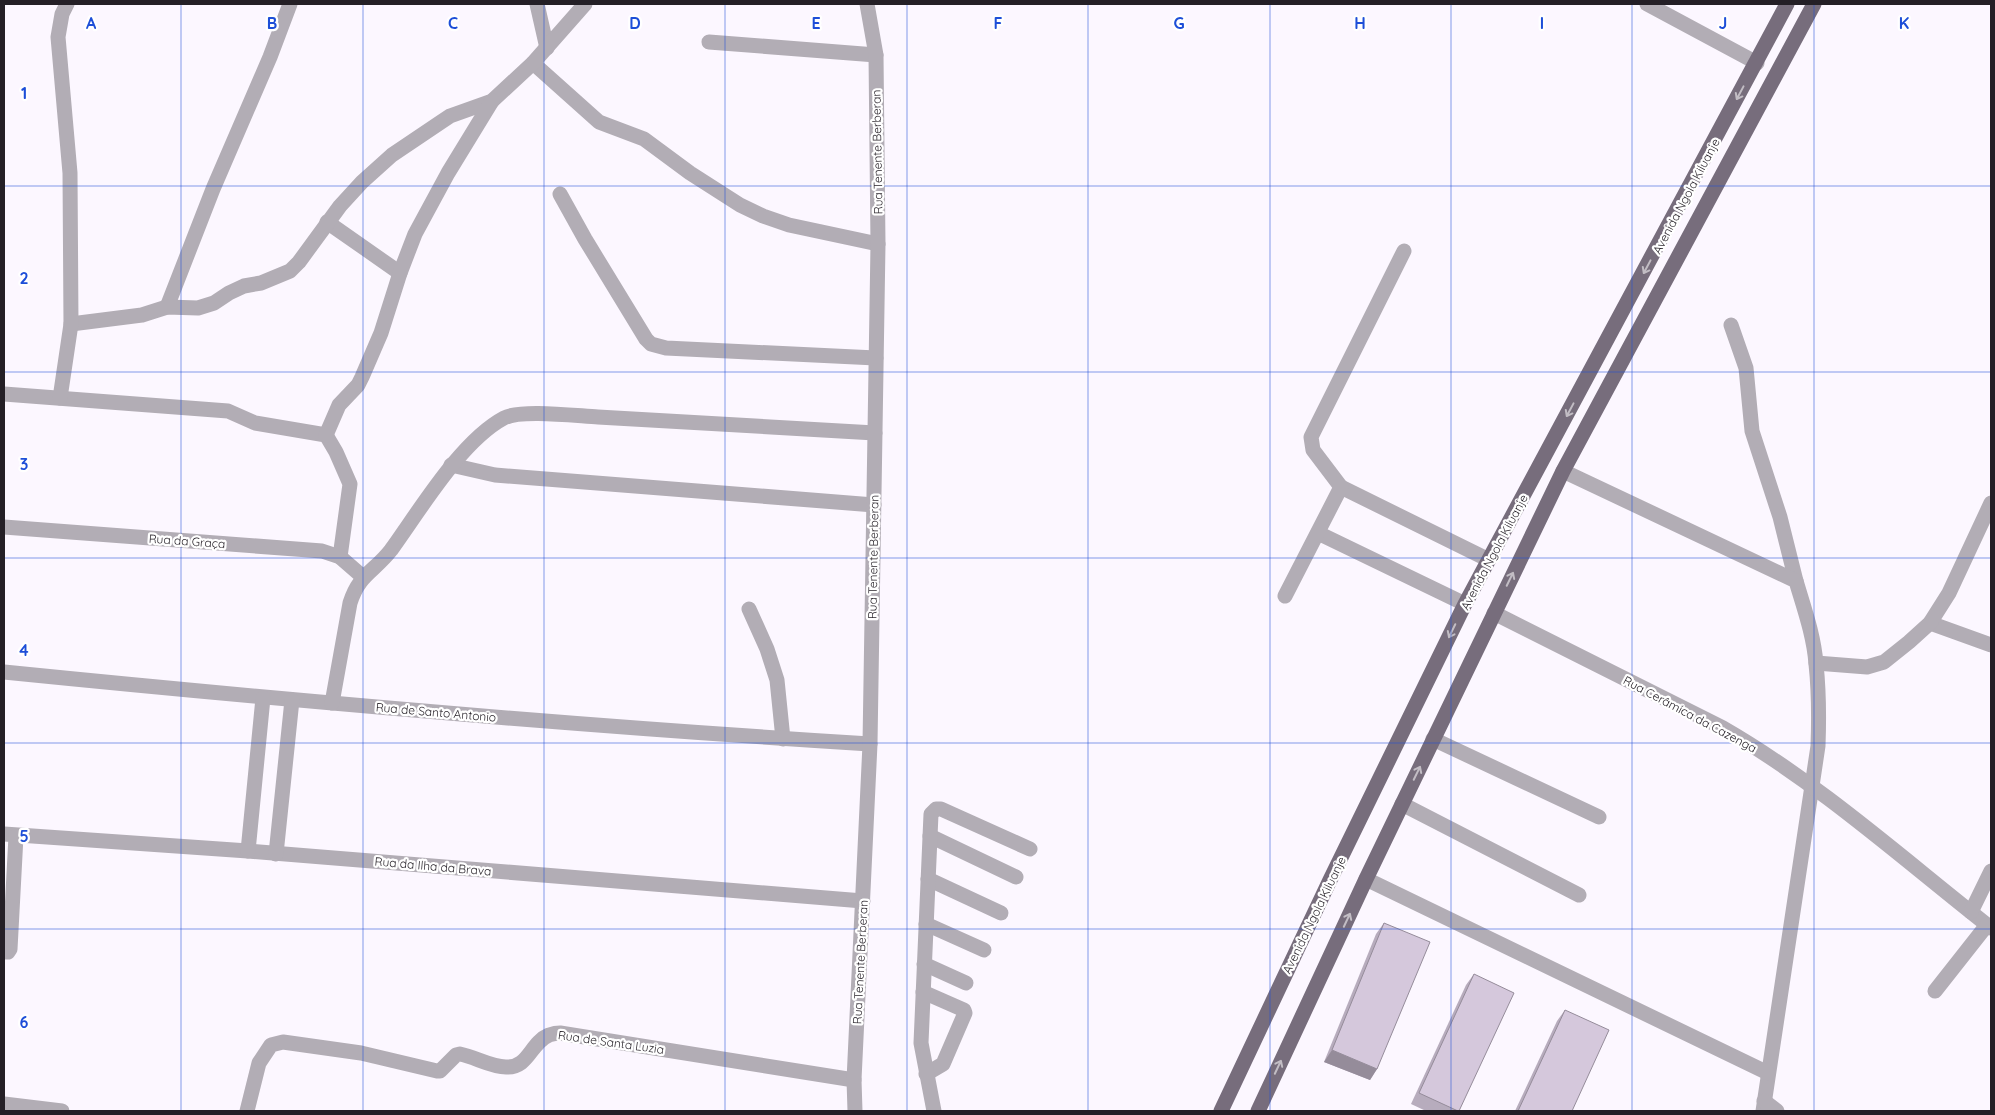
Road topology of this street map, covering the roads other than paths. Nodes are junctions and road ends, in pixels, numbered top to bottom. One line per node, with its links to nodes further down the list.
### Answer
1 (67, 4): 21 (street)
2 (290, 4): 20 (street)
3 (537, 4): 10 (street)
4 (585, 4): 10 (street)
5 (867, 4): 11 (street, Rua Tenente Berberan)
6 (1787, 4): 13 (main road, Avenida Ngola Kiluanje)
7 (1814, 4): 29 (main road, Avenida Ngola Kiluanje)
8 (1651, 5): 13 (street)
9 (709, 42): 11 (street)
10 (547, 48): 12 (street)
11 (876, 55): 17 (street, Rua Tenente Berberan)
12 (534, 63): 14 (street); 17 (street)
13 (1757, 63): 36 (main road, Avenida Ngola Kiluanje, one-way to 36)
14 (492, 101): 16 (street); 19 (street)
15 (560, 194): 23 (street)
16 (327, 222): 19 (street); 20 (street)
17 (878, 244): 23 (street, Rua Tenente Berberan)
18 (1404, 251): 30 (street)
19 (400, 272): 27 (street)
20 (167, 307): 21 (street)
21 (71, 324): 25 (street)
22 (1731, 325): 38 (street)
23 (876, 358): 26 (street, Rua Tenente Berberan)
24 (4, 394): 25 (street)
25 (60, 398): 27 (street)
26 (875, 433): 28 (street); 32 (street, Rua Tenente Berberan)
27 (326, 435): 35 (street)
28 (451, 465): 32 (street); 37 (street)
29 (1562, 471): 38 (street); 42 (main road, Avenida Ngola Kiluanje, one-way to 29)
30 (1341, 487): 34 (street); 36 (street)
31 (1991, 503): 43 (street)
32 (874, 504): 52 (street, Rua Tenente Berberan)
33 (4, 527): 35 (street, Rua da Graça)
34 (1318, 532): 39 (street); 40 (street)
35 (340, 557): 37 (street, Rua da Graça)
36 (1489, 560): 40 (main road, Avenida Ngola Kiluanje)
37 (362, 577): 49 (street)
38 (1796, 581): 45 (street)
39 (1285, 596)
40 (1465, 604): 79 (main road, Avenida Ngola Kiluanje, one-way to 79)
41 (748, 609): 50 (street)
42 (1494, 613): 51 (main road, Avenida Ngola Kiluanje); 53 (street, Rua Cerâmica da Cazenga)
43 (1930, 623): 44 (street); 45 (street)
44 (1991, 645)
45 (1816, 664): 53 (street)
46 (4, 672): 47 (street, Rua de Santo Antonio)
47 (263, 698): 48 (street, Rua de Santo Antonio); 59 (street)
48 (292, 700): 49 (street, Rua de Santo Antonio); 60 (street)
49 (332, 703): 50 (street, Rua de Santo Antonio)
50 (783, 739): 52 (street, Rua de Santo Antonio)
51 (1433, 739): 54 (main road, Avenida Ngola Kiluanje, one-way to 51); 55 (street)
52 (870, 744): 66 (street, Rua Tenente Berberan)
53 (1813, 786): 67 (street, Rua Cerâmica da Cazenga); 77 (street)
54 (1402, 804): 63 (main road, Avenida Ngola Kiluanje); 65 (street)
55 (1599, 817)
56 (10, 835): 59 (street, Rua da Ilha da Brava); 72 (street)
57 (930, 836): 58 (street); 62 (street); 64 (street)
58 (1030, 849)
59 (248, 851): 60 (street, Rua da Ilha da Brava)
60 (276, 854): 66 (street, Rua da Ilha da Brava)
61 (1991, 871): 67 (street)
62 (1016, 877)
63 (1366, 878): 77 (street); 89 (main road, Avenida Ngola Kiluanje, one-way to 63)
64 (928, 879): 68 (street); 69 (street)
65 (1579, 895)
66 (862, 901): 80 (street, Rua Tenente Berberan)
67 (1971, 912): 70 (street, Rua Cerâmica da Cazenga)
68 (1001, 913)
69 (926, 924): 71 (street); 73 (street)
70 (1989, 927): 75 (street)
71 (984, 950)
72 (4, 952)
73 (924, 964): 74 (street); 76 (street)
74 (966, 983)
75 (1935, 991)
76 (923, 992): 78 (street); 78 (street)
77 (1768, 1073): 82 (street)
78 (926, 1074): 86 (street)
79 (1237, 1075): 87 (main road); 88 (main road, Avenida Ngola Kiluanje)
80 (854, 1080): 84 (street, Rua de Santa Luzia); 85 (street, Rua Tenente Berberan)
81 (4, 1104): 83 (street)
82 (1763, 1106): 90 (street)
83 (62, 1111)
84 (246, 1111)
85 (855, 1111)
86 (934, 1111)
87 (1211, 1111)
88 (1221, 1111)
89 (1258, 1111)
90 (1777, 1111)

